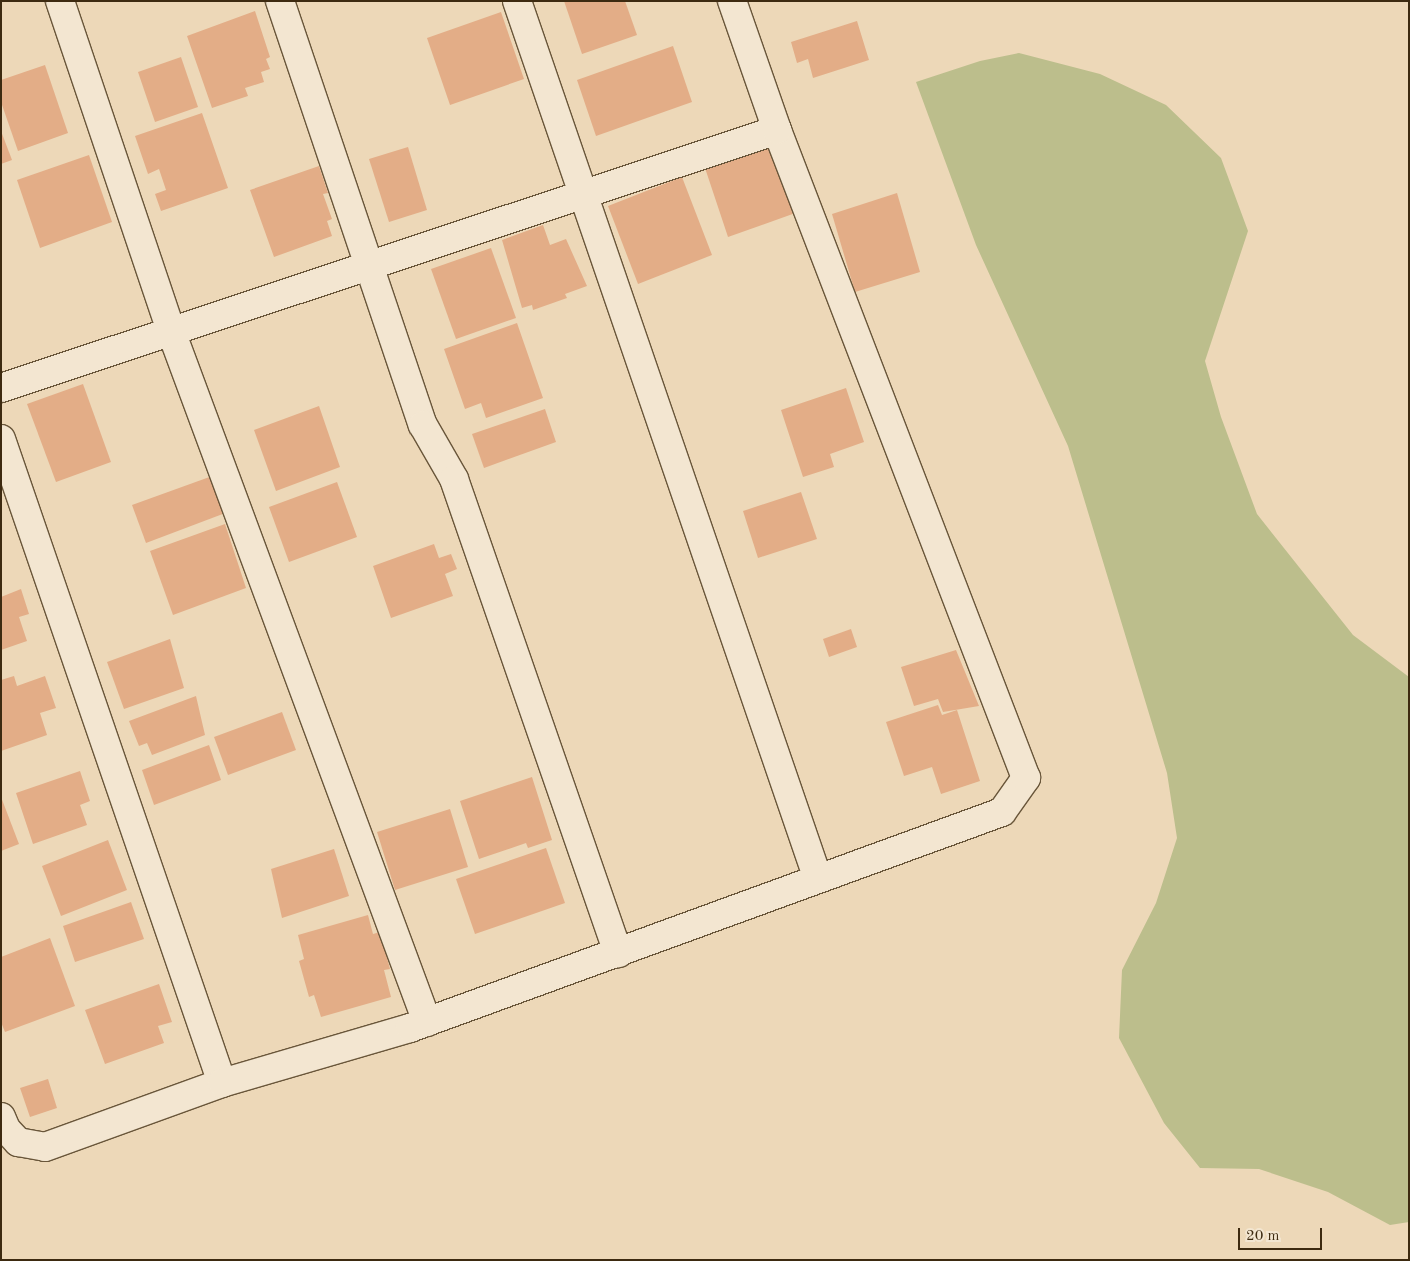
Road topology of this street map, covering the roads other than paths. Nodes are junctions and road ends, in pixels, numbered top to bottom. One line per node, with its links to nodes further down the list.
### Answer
1 (60, 1): 8 (street)
2 (280, 1): 7 (street)
3 (517, 1): 6 (street)
4 (732, 1): 5 (street)
5 (777, 130): 6 (street); 11 (street)
6 (585, 193): 7 (street); 11 (street)
7 (368, 266): 8 (street); 12 (street)
8 (172, 331): 9 (street); 13 (street)
9 (1, 388)
10 (1, 439): 14 (street)
11 (818, 879): 12 (street)
12 (618, 953): 13 (street)
13 (427, 1022): 14 (street)
14 (222, 1083): 15 (street)
15 (1, 1117)

